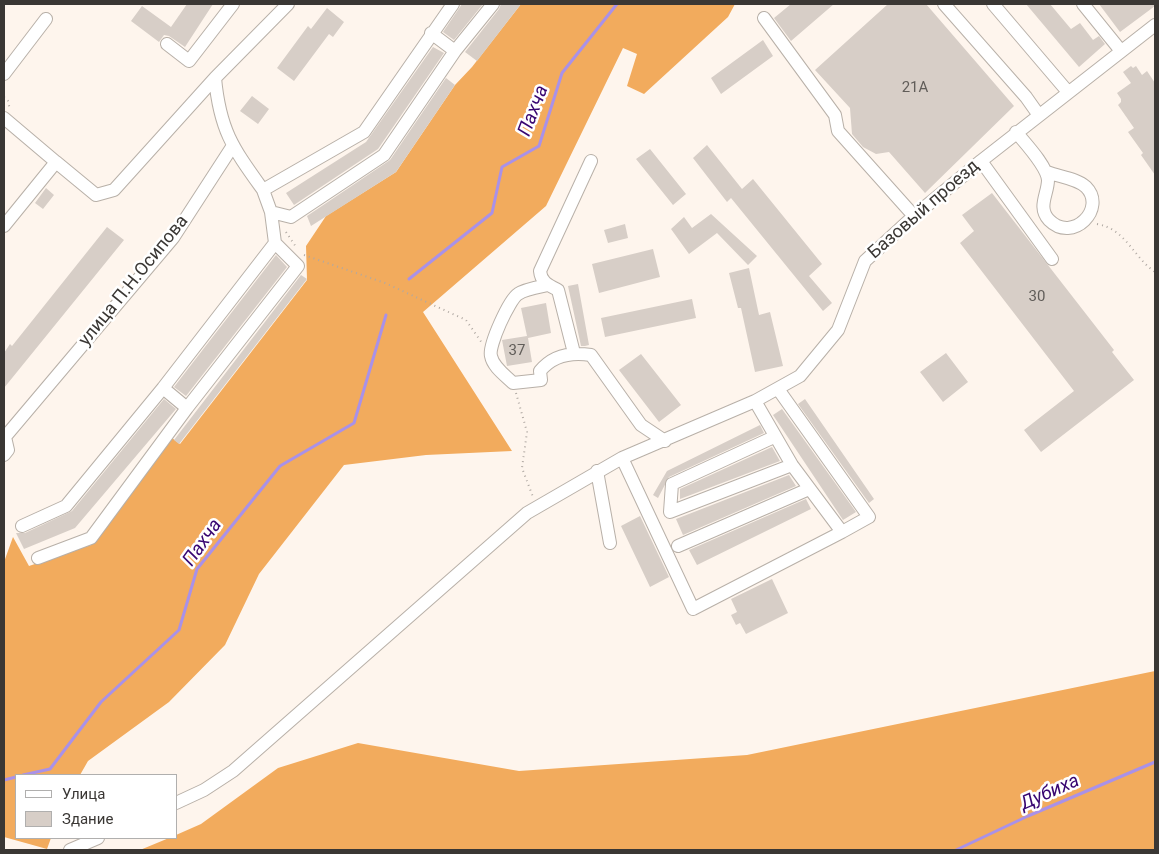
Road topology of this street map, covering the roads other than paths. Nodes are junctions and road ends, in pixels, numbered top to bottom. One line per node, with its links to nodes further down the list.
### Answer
1 (233, 4): 12 (street)
2 (288, 4): 16 (street)
3 (453, 4): 11 (street)
4 (493, 4): 13 (street)
5 (944, 4): 18 (street)
6 (993, 4): 17 (street)
7 (1083, 4): 14 (street)
8 (764, 18): 28 (street)
9 (46, 19): 15 (street)
10 (1155, 25): 14 (street, Базовый проезд)
11 (431, 33): 13 (street); 26 (street)
12 (167, 44)
13 (455, 51): 27 (street)
14 (1121, 51): 17 (street, Базовый проезд)
15 (4, 74)
16 (215, 78): 21 (street); 24 (street)
17 (1068, 92): 18 (street, Базовый проезд)
18 (1038, 114): 20 (street, Базовый проезд)
19 (4, 118): 24 (street)
20 (1016, 132): 23 (street, Базовый проезд); 25 (street)
21 (232, 147): 26 (street); 40 (street, улица П.Н.Осипова)
22 (591, 160): 32 (street)
23 (981, 161): 28 (street, Базовый проезд); 31 (street)
24 (56, 162): 29 (street)
25 (1047, 172): 25 (street)
26 (263, 190): 27 (street)
27 (271, 212): 30 (street)
28 (914, 216): 35 (street, Базовый проезд)
29 (4, 226)
30 (275, 243): 34 (street); 37 (street)
31 (1052, 259)
32 (548, 285): 33 (street); 33 (street)
33 (574, 352): 39 (street)
34 (163, 388): 37 (street); 45 (street)
35 (778, 389): 36 (street, Базовый проезд); 46 (street)
36 (755, 402): 38 (street); 39 (street, Базовый проезд)
37 (187, 408): 49 (street)
38 (774, 437): 42 (street); 42 (street)
39 (665, 441): 41 (street, Базовый проезд)
40 (4, 455)
41 (622, 458): 43 (street, Базовый проезд); 46 (street)
42 (792, 465): 44 (street)
43 (597, 471): 47 (street); 50 (street, Базовый проезд)
44 (809, 489): 46 (street); 48 (street)
45 (22, 526)
46 (842, 532)
47 (610, 543)
48 (678, 546)
49 (38, 558)
50 (178, 802)
51 (96, 839): 52 (street)
52 (70, 850)

